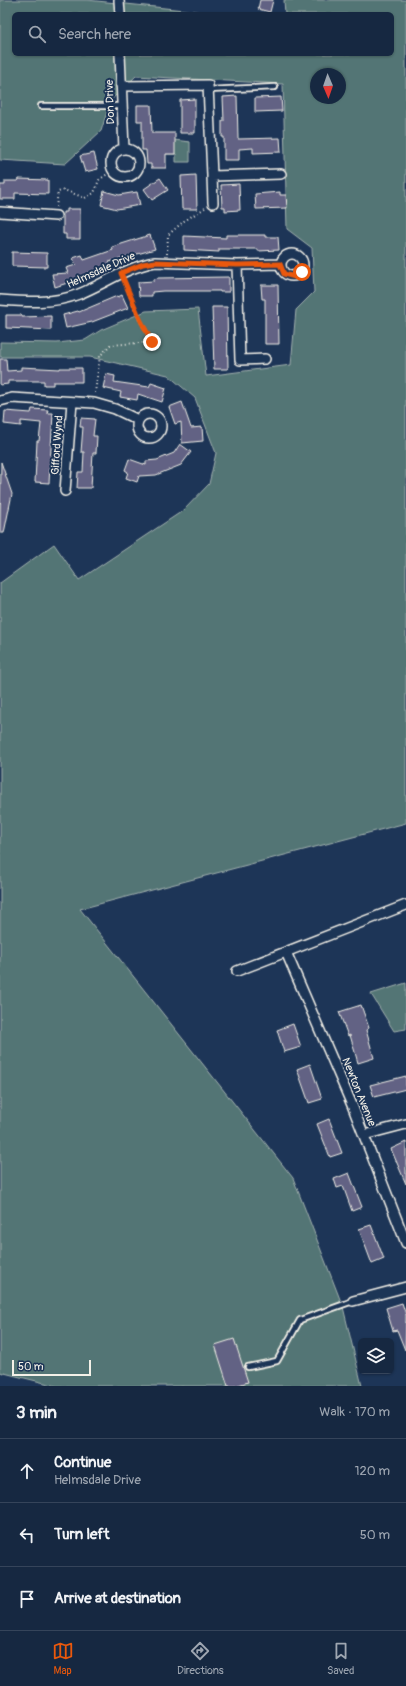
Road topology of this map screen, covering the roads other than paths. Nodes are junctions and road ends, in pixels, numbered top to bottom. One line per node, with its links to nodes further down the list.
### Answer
1 (119, 0): 2 (street)
2 (120, 12)
3 (120, 56): 4 (street, Don Drive)
4 (121, 86): 6 (street); 8 (street, Don Drive)
5 (275, 87): 6 (lane)
6 (208, 90): 11 (street)
7 (41, 106): 8 (lane)
8 (122, 106): 9 (street, Don Drive)
9 (124, 149): 9 (street)
10 (281, 174): 11 (street)
11 (212, 176): 12 (street)
12 (213, 203)
13 (0, 212): 14 (street)
14 (56, 216)
15 (280, 264): 16 (street, Helmsdale Drive)
16 (237, 265): 17 (street, Helmsdale Drive); 18 (street)
17 (0, 300)
18 (265, 359)
19 (0, 401): 20 (street, Gifford Wynd)
20 (72, 402): 21 (street, Gifford Wynd); 22 (street, Gifford Wynd)
21 (138, 420)
22 (65, 491)
23 (406, 904): 24 (street)
24 (286, 952): 25 (street); 27 (street, Newton Avenue)
25 (237, 971)
26 (406, 1124): 27 (street)
27 (364, 1135): 28 (street, Newton Avenue)
28 (406, 1243)
29 (406, 1288): 30 (street)
30 (353, 1301): 31 (lane)
31 (248, 1367)

